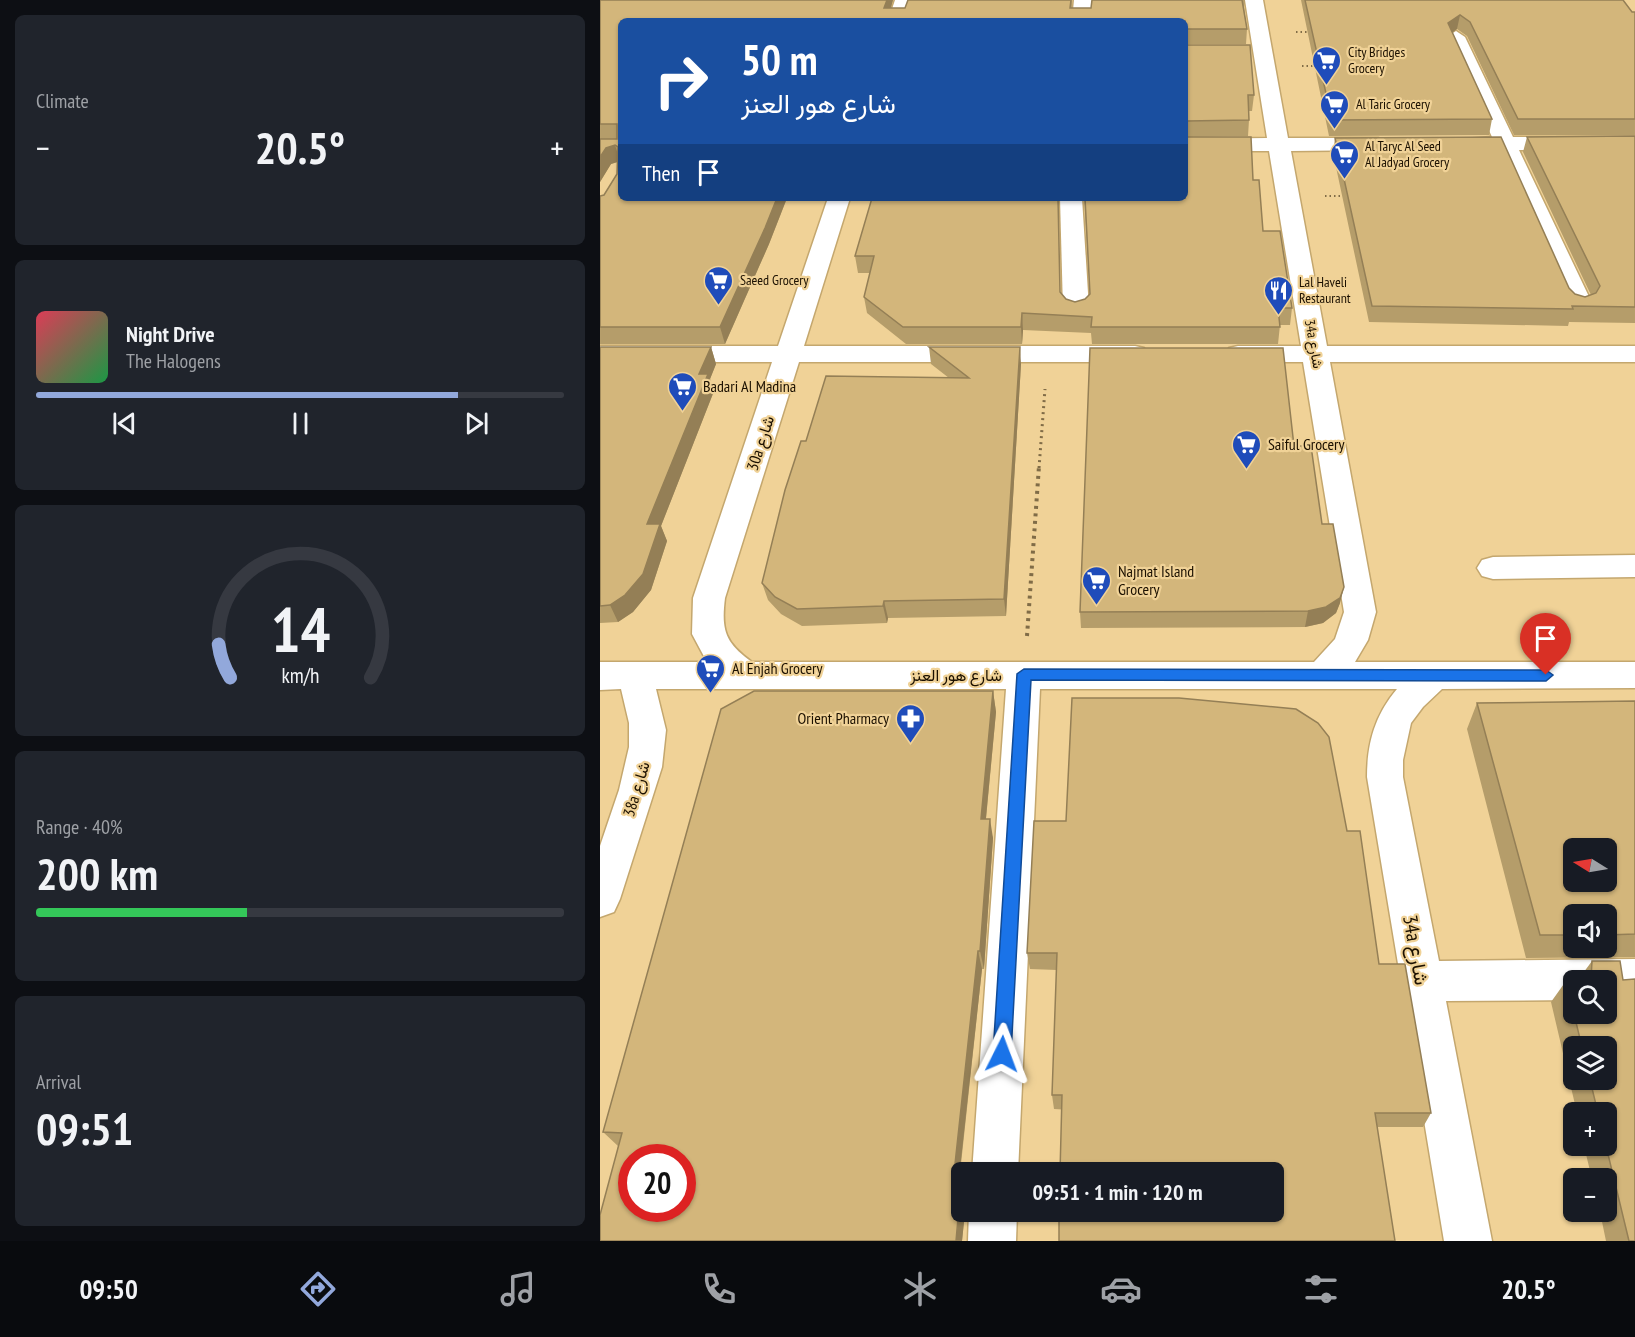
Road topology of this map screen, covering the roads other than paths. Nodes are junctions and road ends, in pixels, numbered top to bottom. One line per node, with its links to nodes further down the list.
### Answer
1 (904, 0): 4 (street)
2 (1083, 0): 5 (street)
3 (1254, 0): 7 (street, 34a شارع)
4 (898, 18)
5 (1081, 18)
6 (1456, 37): 12 (street)
7 (1269, 130): 9 (street); 10 (street); 17 (street, 34a شارع)
8 (1635, 143): 12 (street)
9 (1188, 144)
10 (1394, 144)
11 (1438, 144): 12 (street)
12 (1505, 144): 15 (street)
13 (838, 201): 19 (street, 30a شارع)
14 (1071, 201): 16 (street)
15 (1579, 303)
16 (1076, 309)
17 (1315, 353): 21 (street); 22 (street); 30 (street, 34a شارع)
18 (600, 354): 19 (street)
19 (789, 354): 20 (street); 29 (street, 30a شارع)
20 (1164, 354)
21 (1211, 354)
22 (1635, 354)
23 (1635, 566): 24 (street)
24 (1493, 568)
25 (1024, 674): 29 (street, شارع هور العنز); 30 (street, شارع هور العنز); 34 (street)
26 (1435, 675): 27 (street, شارع هور العنز); 30 (street, شارع هور العنز); 33 (street, 34a شارع)
27 (1635, 675)
28 (617, 676): 29 (street, شارع هور العنز); 31 (street, 38a شارع)
29 (745, 676)
30 (1321, 676)
31 (600, 899)
32 (1635, 979): 33 (street)
33 (1422, 981): 37 (street, 34a شارع)
34 (997, 1162)
35 (993, 1222): 36 (street)
36 (992, 1241)
37 (1468, 1241)

